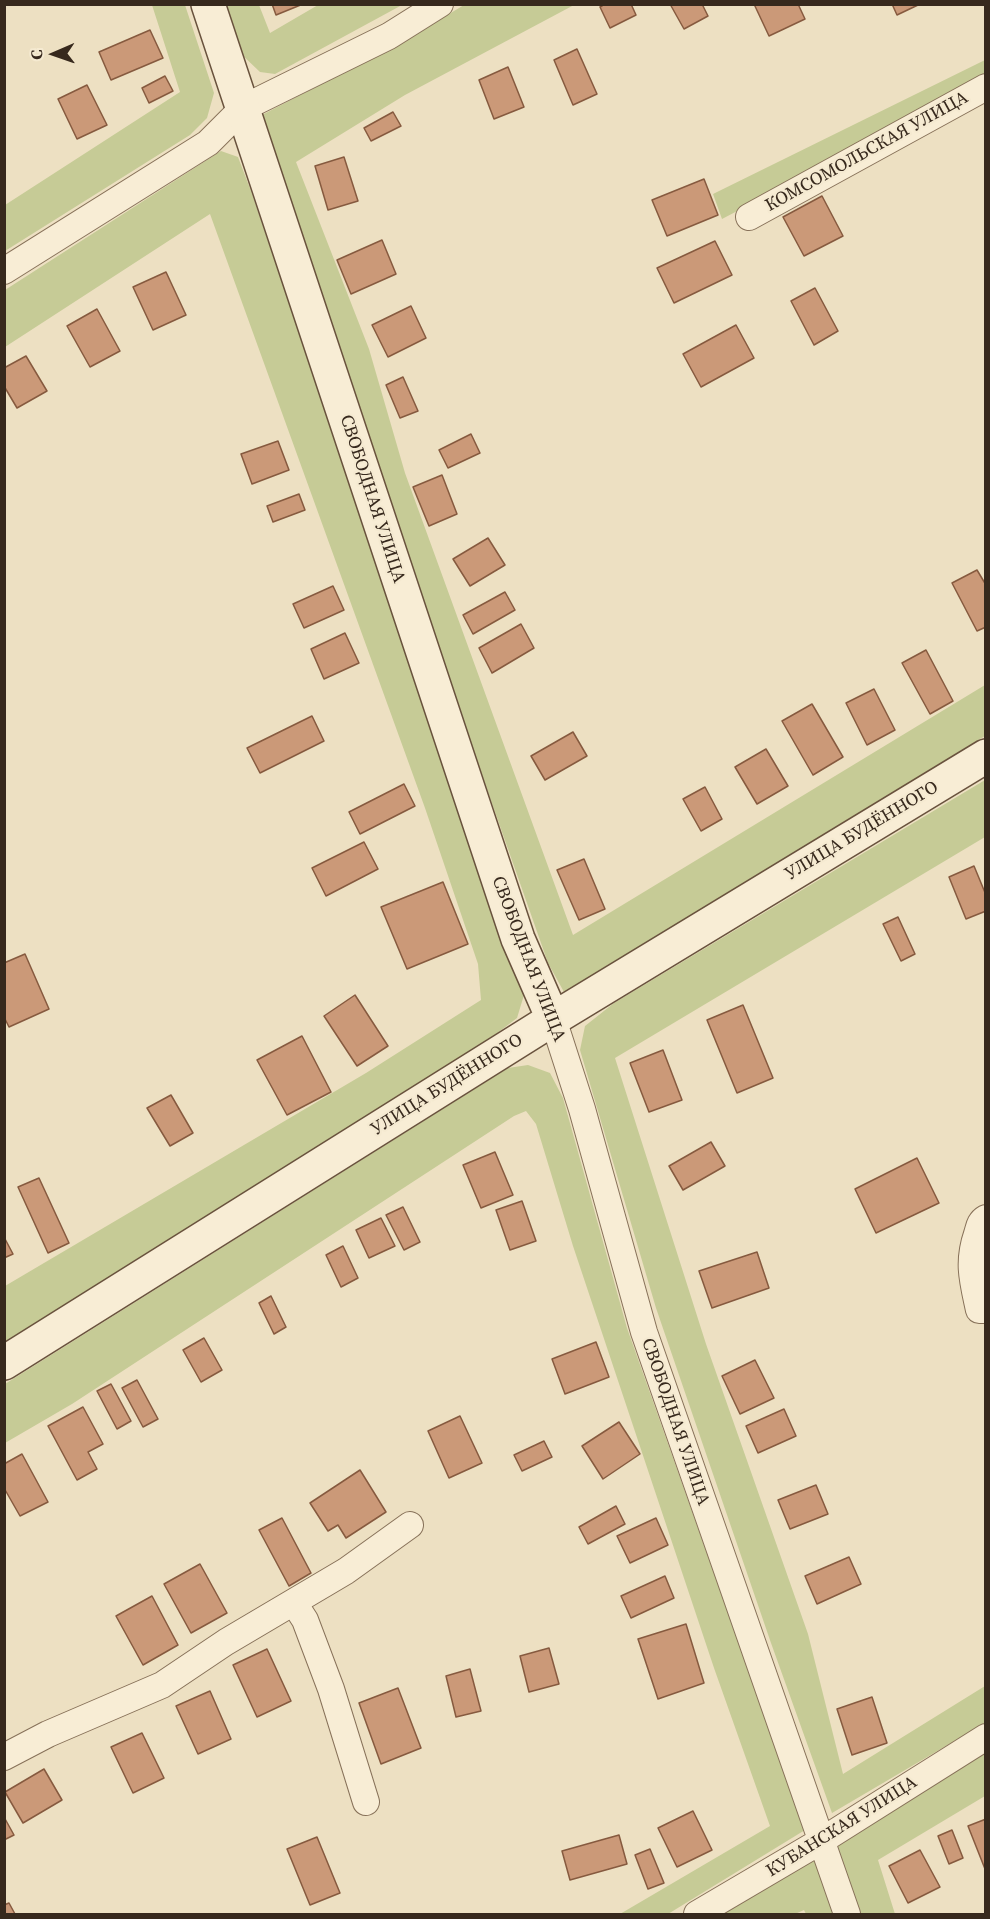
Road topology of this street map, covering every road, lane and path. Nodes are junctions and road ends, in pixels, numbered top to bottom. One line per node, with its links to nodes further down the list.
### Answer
1 (208, 4): 4 (street, СВОБОДНАЯ УЛИЦА)
2 (441, 4): 4 (street)
3 (986, 87): 5 (street, КОМСОМОЛЬСКАЯ УЛИЦА)
4 (243, 108): 6 (street); 8 (street, СВОБОДНАЯ УЛИЦА)
5 (749, 217)
6 (4, 271)
7 (986, 756): 8 (street, УЛИЦА БУДЁННОГО)
8 (553, 1019): 11 (street, УЛИЦА БУДЁННОГО); 17 (street, СВОБОДНАЯ УЛИЦА)
9 (986, 1218): 10 (street)
10 (986, 1310)
11 (4, 1363)
12 (410, 1525): 13 (street)
13 (294, 1603): 15 (street); 16 (street)
14 (986, 1737): 17 (street, КУБАНСКАЯ УЛИЦА)
15 (4, 1757)
16 (366, 1802)
17 (821, 1841): 18 (street, КУБАНСКАЯ УЛИЦА); 19 (street, СВОБОДНАЯ УЛИЦА)
18 (697, 1914)
19 (847, 1914)

